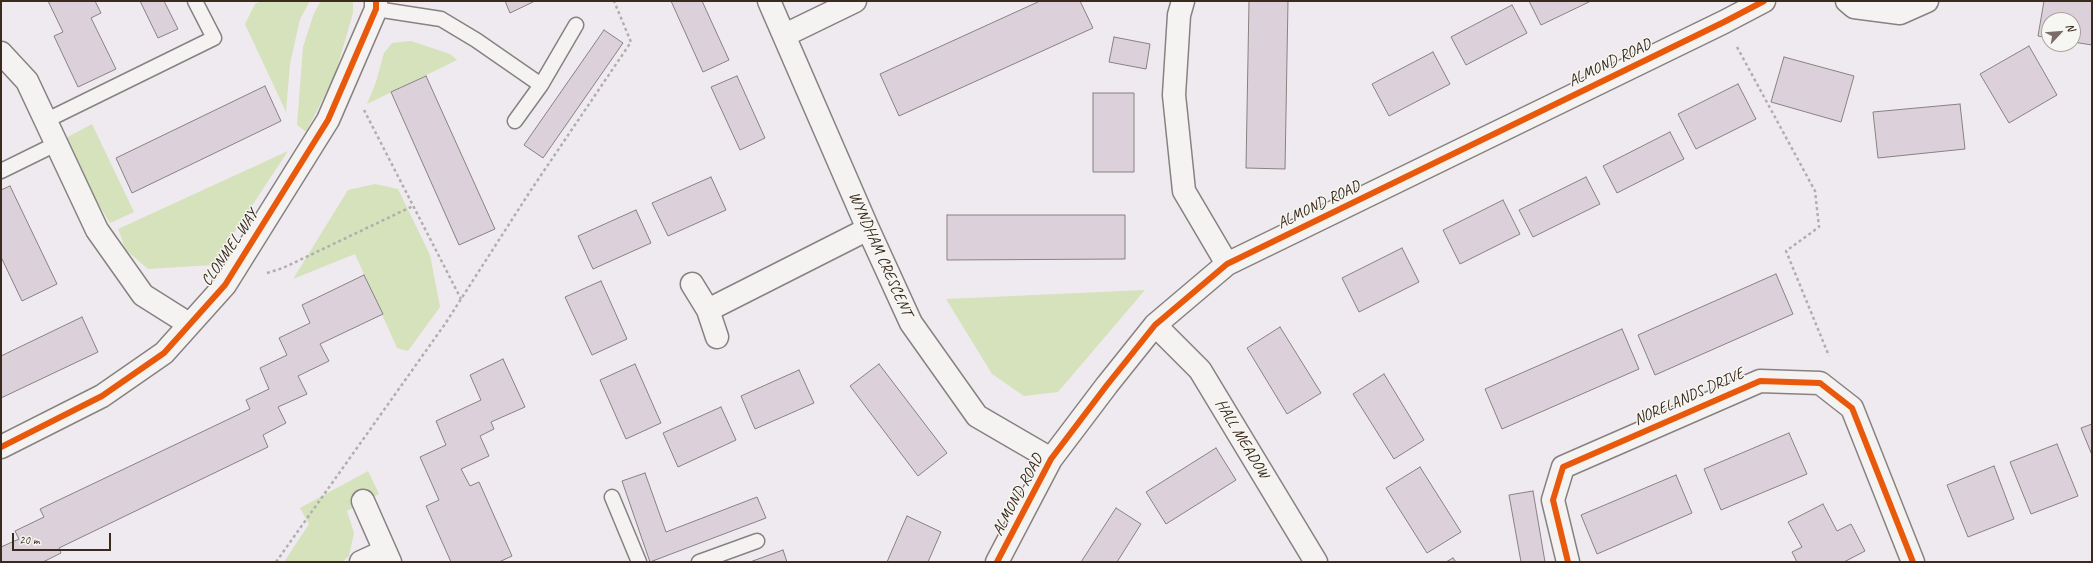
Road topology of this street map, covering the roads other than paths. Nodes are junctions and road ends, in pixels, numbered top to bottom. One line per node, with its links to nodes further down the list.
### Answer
1 (195, 1): 13 (lane)
2 (769, 1): 10 (street, WYNDHAM CRESCENT)
3 (855, 1): 10 (street)
4 (1183, 1): 18 (street)
5 (1764, 1): 18 (street, ALMOND ROAD)
6 (1847, 1): 7 (street)
7 (1927, 1)
8 (376, 5): 12 (lane); 21 (street, CLONMEL WAY)
9 (576, 25): 12 (lane)
10 (785, 34): 17 (street, WYNDHAM CRESCENT)
11 (1, 53): 13 (street)
12 (541, 85): 14 (lane)
13 (45, 121): 15 (street)
14 (515, 121)
15 (56, 144): 16 (lane); 21 (street)
16 (1, 171)
17 (868, 229): 20 (street); 25 (street, WYNDHAM CRESCENT)
18 (1228, 264): 22 (street, ALMOND ROAD)
19 (692, 284): 20 (street)
20 (708, 310): 23 (street)
21 (189, 324): 24 (street, CLONMEL WAY)
22 (1155, 325): 25 (street, ALMOND ROAD); 34 (street, HALL MEADOW)
23 (717, 337)
24 (1, 447)
25 (1051, 459): 33 (street, ALMOND ROAD)
26 (612, 497): 31 (lane)
27 (363, 501): 29 (street)
28 (757, 541): 32 (lane)
29 (387, 557): 30 (street)
30 (361, 562)
31 (639, 562)
32 (699, 562)
33 (997, 562)
34 (1316, 562)
35 (1568, 562): 36 (street, NORELANDS DRIVE)
36 (1913, 562)

